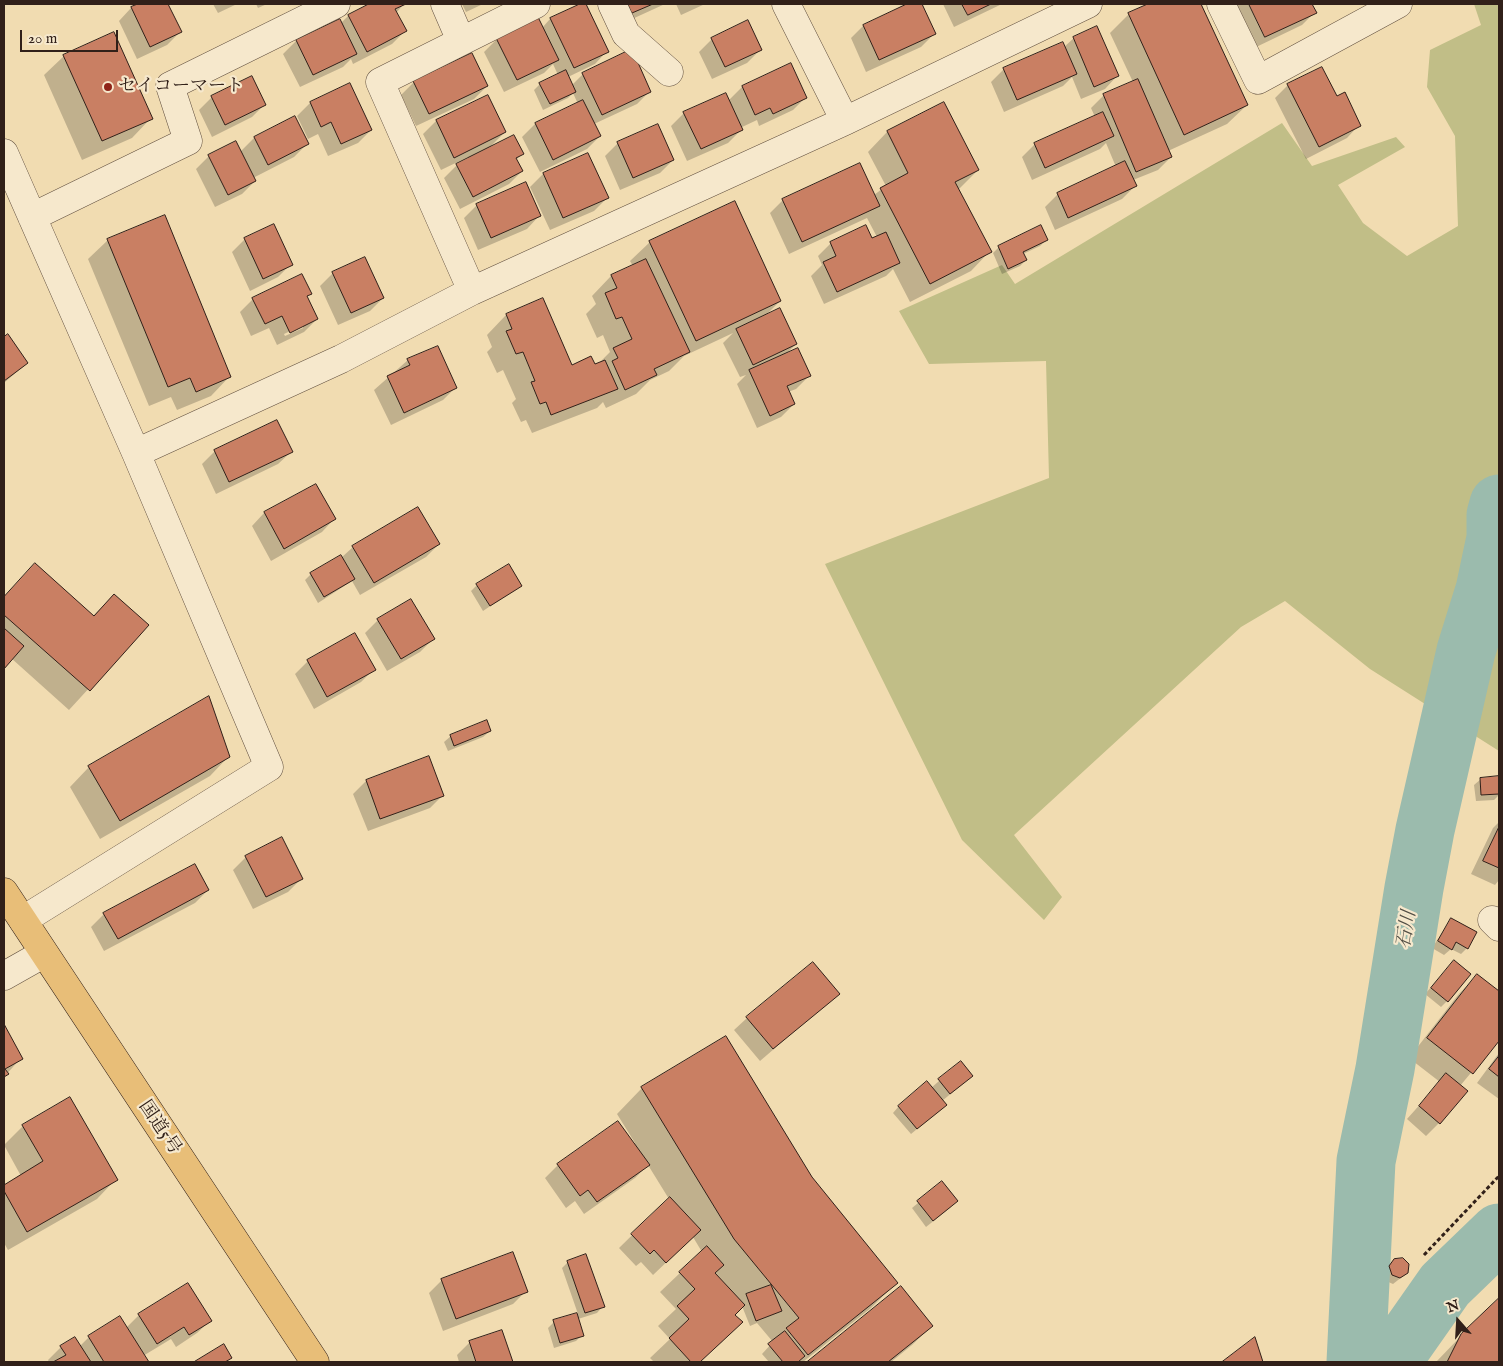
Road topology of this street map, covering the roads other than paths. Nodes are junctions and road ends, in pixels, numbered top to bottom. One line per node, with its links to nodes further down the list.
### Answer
1 (336, 4): 13 (street)
2 (445, 4): 9 (street)
3 (536, 4): 9 (street)
4 (612, 4): 10 (street)
5 (786, 4): 11 (street)
6 (1086, 4): 11 (street)
7 (1221, 4): 8 (street)
8 (1398, 4)
9 (462, 41): 14 (street)
10 (669, 72)
11 (845, 121): 14 (street)
12 (4, 152): 13 (street)
13 (32, 217): 15 (street)
14 (472, 291): 15 (street)
15 (136, 453): 17 (street)
16 (4, 892): 17 (highway, 国道5号)
17 (23, 920): 18 (highway, 国道5号)
18 (43, 954): 19 (street); 20 (highway, 国道5号)
19 (4, 976)
20 (315, 1362)

